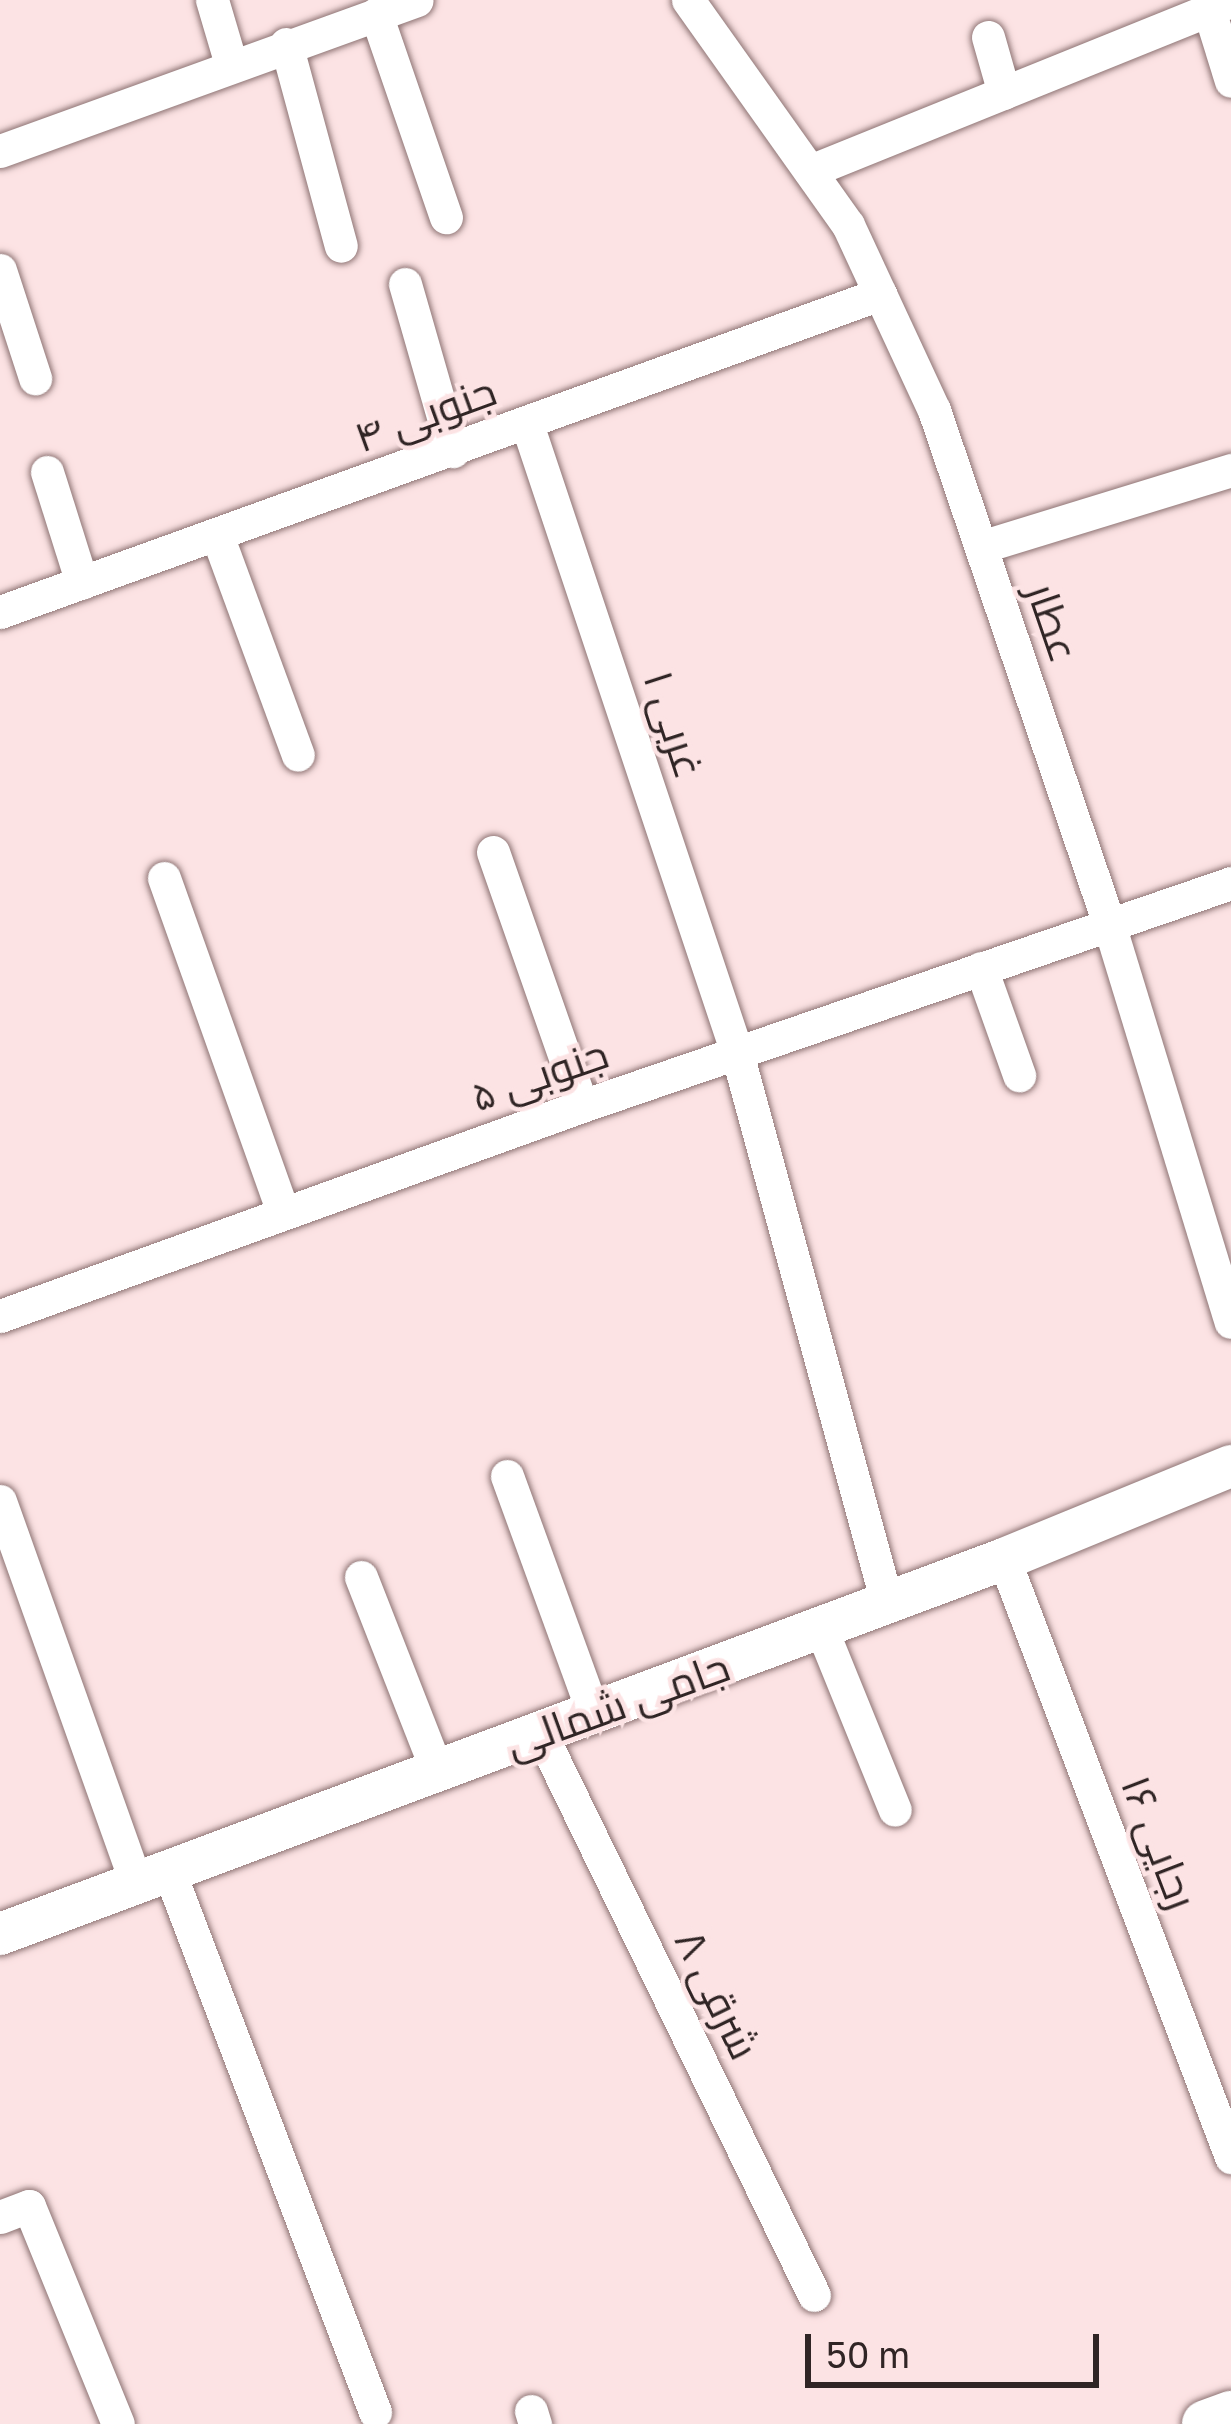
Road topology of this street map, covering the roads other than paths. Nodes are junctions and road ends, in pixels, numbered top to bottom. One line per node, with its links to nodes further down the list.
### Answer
1 (212, 0): 8 (street)
2 (417, 0): 5 (street)
3 (688, 0): 12 (street, عطار)
4 (1220, 6): 9 (street); 10 (street)
5 (376, 14): 7 (street); 13 (street)
6 (988, 37): 10 (street)
7 (286, 44): 8 (street); 14 (street)
8 (231, 64): 11 (street)
9 (1231, 81)
10 (1004, 93): 12 (street)
11 (0, 151)
12 (810, 172): 17 (street, عطار)
13 (446, 217)
14 (341, 245)
15 (0, 270): 18 (street)
16 (405, 284): 20 (street)
17 (880, 294): 19 (street, جنوبی ۴); 24 (street, عطار)
18 (35, 378)
19 (527, 424): 20 (street, جنوبی ۴); 33 (street, غربی ۱)
20 (453, 452): 23 (street, جنوبی ۴)
21 (1231, 470): 24 (street)
22 (47, 472): 25 (street)
23 (217, 535): 25 (street, جنوبی ۴); 27 (street)
24 (981, 547): 31 (street, عطار)
25 (82, 583): 26 (street, جنوبی ۴)
26 (0, 612)
27 (298, 754)
28 (493, 852): 35 (street)
29 (164, 878): 36 (street)
30 (1231, 883): 31 (street, جنوبی ۵)
31 (1109, 923): 32 (street, جنوبی ۵); 38 (street, عطار)
32 (981, 968): 33 (street, جنوبی ۵); 34 (street)
33 (737, 1053): 35 (street, جنوبی ۵); 44 (street, غربی ۱)
34 (1019, 1075)
35 (582, 1106): 36 (street, جنوبی ۵)
36 (283, 1212): 37 (street, جنوبی ۵)
37 (0, 1316)
38 (1231, 1322)
39 (1231, 1466): 42 (street, جامی شمالی)
40 (507, 1476): 46 (street)
41 (0, 1501): 50 (street)
42 (1004, 1559): 44 (street, جامی شمالی); 52 (street, رجایی ۱۶)
43 (361, 1577): 48 (street)
44 (887, 1603): 45 (street, جامی شمالی)
45 (821, 1628): 46 (street, جامی شمالی); 49 (street)
46 (593, 1712): 47 (street, جامی شمالی)
47 (540, 1732): 48 (street, جامی شمالی); 54 (street, شرقی ۸)
48 (437, 1771): 50 (street, جامی شمالی)
49 (895, 1810)
50 (152, 1877): 51 (street, جامی شمالی); 55 (street)
51 (0, 1934)
52 (1231, 2157)
53 (0, 2217): 57 (street)
54 (814, 2295)
55 (375, 2412)
56 (1231, 2415): 58 (main road)
57 (118, 2424)
58 (1206, 2424)

